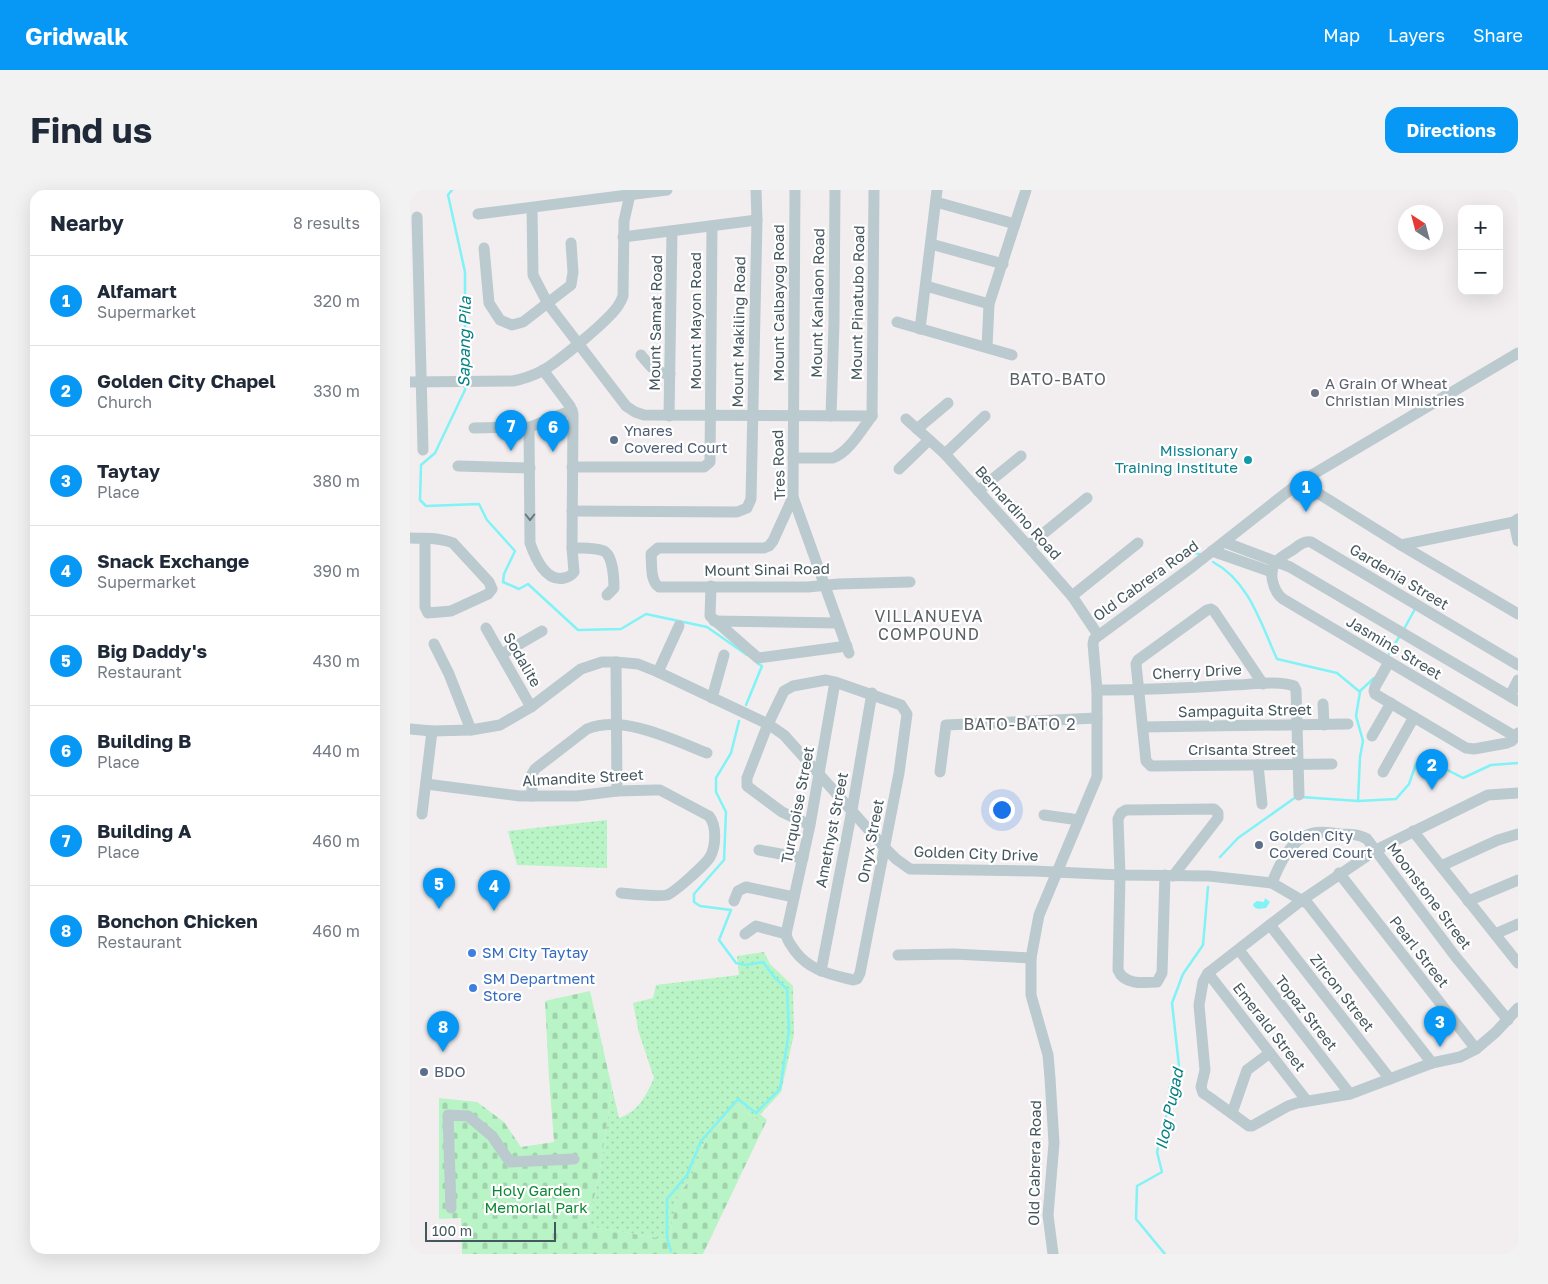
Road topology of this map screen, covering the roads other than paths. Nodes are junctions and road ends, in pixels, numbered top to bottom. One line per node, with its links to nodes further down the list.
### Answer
1 (667, 190): 8 (street)
2 (756, 190): 13 (street, Mount Makiling Road)
3 (795, 190): 41 (street, Mount Calbayog Road)
4 (835, 190): 42 (street, Mount Kanlaon Road)
5 (874, 190): 43 (street, Mount Pinatubo Road)
6 (937, 190): 9 (street)
7 (1026, 190): 14 (street)
8 (630, 193): 10 (street); 17 (street)
9 (936, 202): 14 (street); 19 (street)
10 (532, 208): 11 (street); 23 (street)
11 (478, 214)
12 (417, 217): 35 (street)
13 (757, 220): 15 (street); 40 (street, Mount Makiling Road)
14 (1015, 224): 21 (street)
15 (712, 226): 16 (street); 39 (street, Mount Mayon Road)
16 (672, 231): 17 (street); 33 (street, Mount Samat Road)
17 (624, 237): 27 (street)
18 (571, 243): 23 (street)
19 (931, 244): 21 (street); 22 (street)
20 (484, 248): 23 (street)
21 (1003, 264): 24 (street)
22 (926, 286): 24 (street); 26 (street)
23 (548, 304): 27 (street)
24 (989, 304): 28 (street)
25 (897, 322): 26 (street)
26 (920, 329): 28 (street)
27 (578, 343): 32 (street); 38 (street)
28 (986, 347): 31 (street)
29 (1518, 353): 58 (street, Old Cabrera Road)
30 (641, 355): 33 (street)
31 (1012, 355)
32 (543, 370): 35 (street); 37 (street)
33 (670, 374): 38 (street, Mount Samat Road)
34 (410, 382): 35 (street)
35 (422, 383): 50 (street)
36 (948, 403): 48 (street)
37 (572, 410): 46 (street); 55 (street)
38 (669, 416): 39 (street)
39 (711, 416): 40 (street); 55 (street, Mount Mayon Road)
40 (752, 416): 41 (street); 62 (street, Mount Makiling Road)
41 (793, 416): 42 (street); 53 (street, Tres Road)
42 (831, 416): 43 (street)
43 (872, 416): 53 (street)
44 (985, 416): 51 (street)
45 (906, 419): 48 (street, Bernardino Road)
46 (530, 426): 47 (street); 56 (street)
47 (474, 428)
48 (918, 429): 49 (street, Bernardino Road)
49 (929, 440): 51 (street, Bernardino Road); 57 (street)
50 (423, 450)
51 (944, 454): 59 (street, Bernardino Road)
52 (1021, 456): 59 (street)
53 (793, 458): 60 (street, Tres Road)
54 (458, 466): 56 (street)
55 (572, 467): 62 (street)
56 (530, 468): 71 (street, one-way to 71)
57 (899, 470)
58 (1300, 482): 67 (street, Old Cabrera Road); 69 (street)
59 (978, 491): 70 (street, Bernardino Road)
60 (792, 496): 75 (street, Tres Road); 76 (street, Mount Sinai Road)
61 (1087, 498): 70 (street)
62 (572, 511): 71 (street)
63 (1516, 521): 66 (street); 69 (street)
64 (410, 538): 65 (street)
65 (425, 539): 65 (street)
66 (1518, 541)
67 (1224, 542): 72 (street, Old Cabrera Road); 73 (street)
68 (1138, 543): 78 (street)
69 (1401, 545): 79 (street)
70 (1028, 546): 78 (street, Bernardino Road)
71 (572, 548): 77 (street)
72 (1212, 551): 73 (street); 85 (street, Old Cabrera Road)
73 (1274, 567): 90 (street, Jasmine Street); 91 (street, Gardenia Street); 100 (street)
74 (910, 582): 75 (street, Mount Sinai Road)
75 (824, 585): 76 (street, Mount Sinai Road); 81 (street, Tres Road)
76 (711, 586): 80 (street)
77 (607, 595)
78 (1072, 596): 85 (street, Bernardino Road)
79 (1518, 614)
80 (714, 621): 81 (street); 81 (street, Tres Road)
81 (838, 623)
82 (679, 626): 92 (street)
83 (486, 628): 87 (street, Sodalite)
84 (542, 631): 87 (street)
85 (1098, 635): 96 (street, Old Cabrera Road)
86 (434, 644): 113 (street)
87 (502, 654): 103 (street, Sodalite)
88 (724, 655): 99 (street)
89 (616, 662): 92 (street, Golden City Drive); 103 (street, Golden City Drive); 108 (street)
90 (1389, 662): 101 (street); 115 (street, Jasmine Street)
91 (1518, 665)
92 (658, 672): 99 (street, Golden City Drive)
93 (1518, 680): 100 (street)
94 (835, 682): 98 (street); 106 (street); 123 (street, Turquoise Street)
95 (1263, 684): 97 (street, Cherry Drive); 97 (street); 109 (street, Cherry Drive)
96 (1097, 690): 97 (street, Cherry Drive); 105 (street, Old Cabrera Road)
97 (1139, 690): 111 (street)
98 (872, 693): 130 (street, Amethyst Street); 137 (street, Onyx Street)
99 (712, 698): 106 (street, Golden City Drive)
100 (1514, 698)
101 (1391, 703): 104 (street); 116 (street)
102 (1323, 704): 110 (street)
103 (531, 707): 113 (street, Golden City Drive)
104 (1414, 717): 115 (street); 122 (street)
105 (1097, 718): 121 (street); 133 (street, Old Cabrera Road)
106 (768, 724): 123 (street, Golden City Drive); 134 (street)
107 (1348, 724): 110 (street, Sampaguita Street)
108 (617, 725): 117 (street); 125 (street); 128 (street)
109 (1296, 725): 110 (street, Sampaguita Street); 111 (street, Sampaguita Street); 118 (street)
110 (1324, 725)
111 (1143, 727): 120 (street, Crisanta Street)
112 (410, 729): 114 (street, Golden City Drive)
113 (472, 730): 114 (street, Golden City Drive)
114 (432, 731): 124 (street)
115 (1517, 735)
116 (1372, 736)
117 (707, 753)
118 (1298, 764): 119 (street, Crisanta Street); 120 (street, Crisanta Street); 127 (street)
119 (1332, 764)
120 (1258, 765): 129 (street)
121 (940, 772)
122 (1383, 772)
123 (819, 774): 130 (street, Golden City Drive); 134 (street, Turquoise Street)
124 (426, 784): 128 (street, Almandite Street); 131 (street)
125 (617, 791): 128 (street, Almandite Street); 148 (street, Almandite Street)
126 (1518, 793): 135 (street)
127 (1299, 794)
128 (532, 796)
129 (1262, 804)
130 (852, 810): 137 (street, Golden City Drive); 162 (street, Amethyst Street)
131 (422, 814)
132 (1044, 815): 133 (street)
133 (1079, 820): 142 (street, Old Cabrera Road)
134 (810, 826): 140 (street, Turquoise Street)
135 (1413, 831): 139 (street); 141 (street)
136 (1518, 834): 141 (street)
137 (885, 848): 142 (street, Golden City Drive); 162 (street, Onyx Street)
138 (759, 850): 140 (street)
139 (1376, 850): 143 (street); 147 (street, Moonstone Street); 165 (street, Moonstone Street)
140 (803, 858): 149 (street, Turquoise Street)
141 (1441, 866): 152 (street)
142 (1057, 871): 144 (street, Golden City Drive); 160 (street, Old Cabrera Road)
143 (1339, 873): 150 (street); 166 (street, Pearl Street)
144 (1120, 875): 145 (street, Golden City Drive); 145 (street); 145 (street)
145 (1169, 875): 147 (street, Golden City Drive)
146 (1518, 880): 152 (street)
147 (1272, 883): 150 (street, Golden City Drive)
148 (621, 893)
149 (794, 897): 151 (street); 156 (street, Turquoise Street)
150 (1302, 900): 154 (street); 168 (street, Golden City Drive)
151 (734, 901)
152 (1468, 901): 157 (street)
153 (1518, 924): 157 (street)
154 (1270, 925): 158 (street); 169 (street, Zircon Street)
155 (745, 934): 156 (street)
156 (786, 934): 162 (street)
157 (1495, 934): 161 (street)
158 (1239, 950): 163 (street); 170 (street, Topaz Street)
159 (898, 955): 160 (street)
160 (1031, 958): 175 (street, Old Cabrera Road)
161 (1518, 963)
162 (820, 971)
163 (1208, 973): 167 (street, Emerald Street); 172 (street)
164 (1518, 1008): 165 (street)
165 (1508, 1020): 166 (street)
166 (1476, 1049): 168 (street)
167 (1270, 1053): 171 (street, Emerald Street); 172 (street)
168 (1432, 1063): 169 (street)
169 (1390, 1080): 170 (street)
170 (1350, 1094): 171 (street)
171 (1307, 1100): 172 (street)
172 (1232, 1113)
173 (574, 1159): 174 (street)
174 (451, 1208)
175 (1053, 1254)

